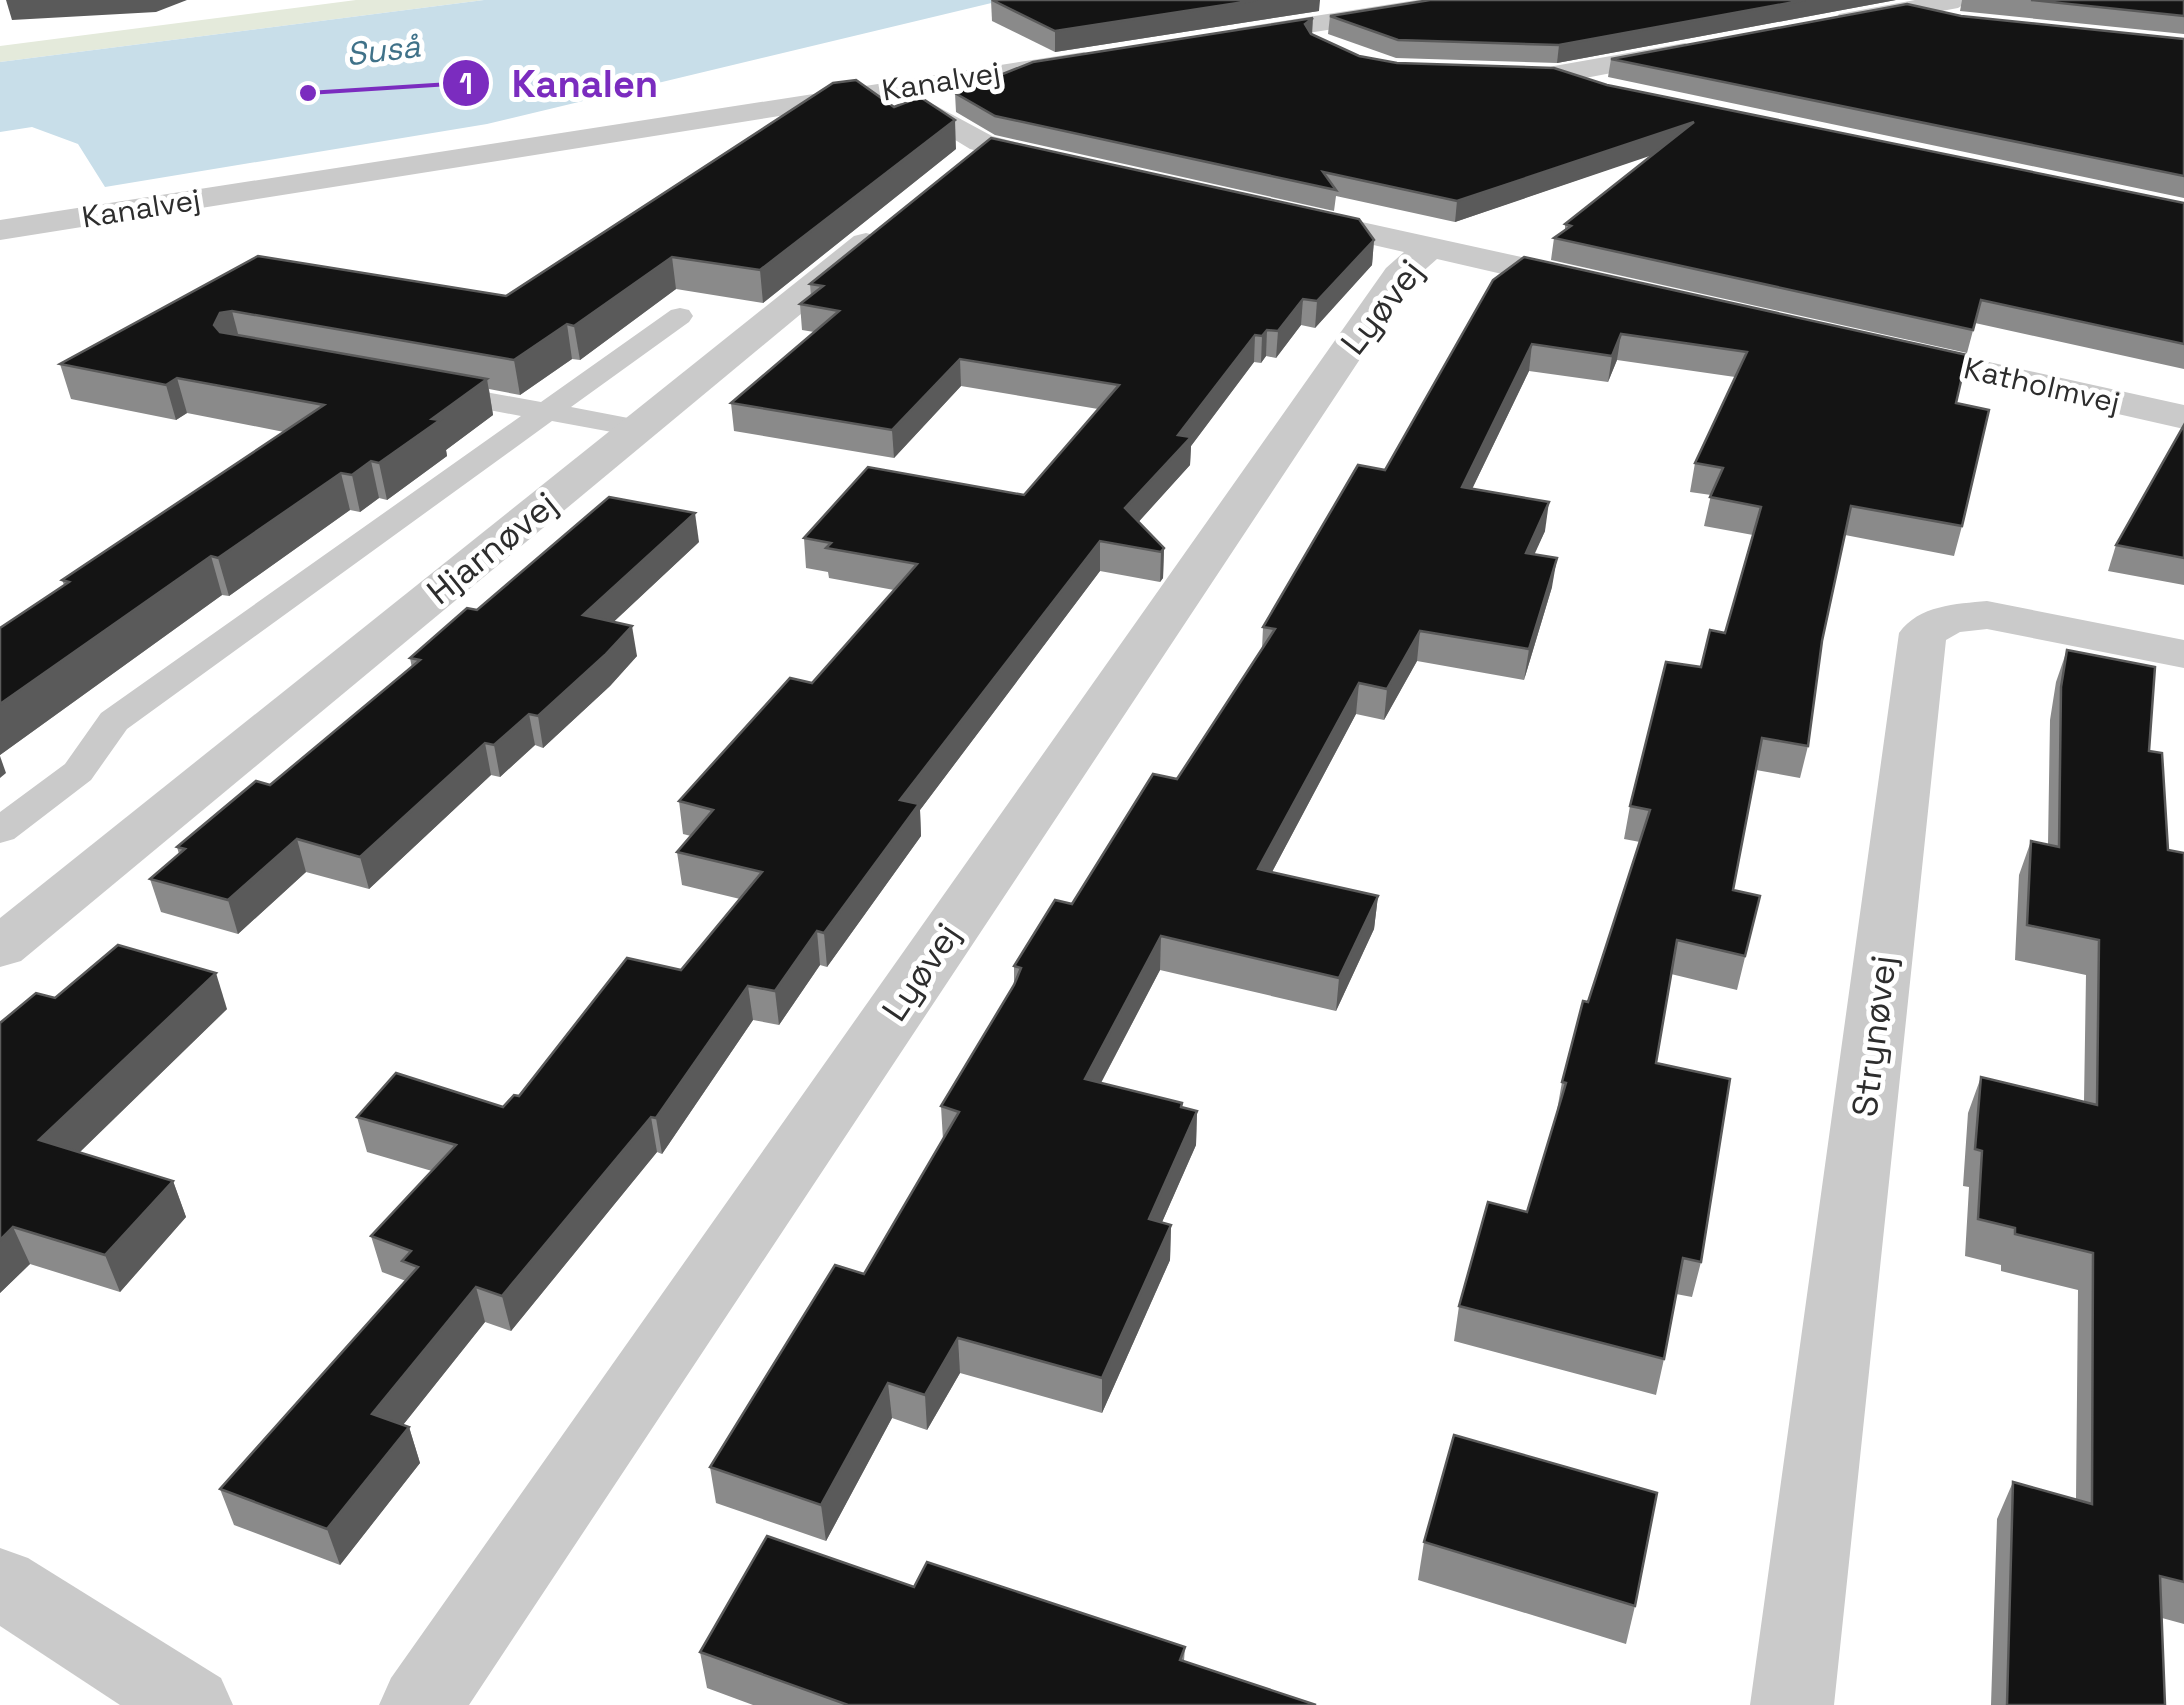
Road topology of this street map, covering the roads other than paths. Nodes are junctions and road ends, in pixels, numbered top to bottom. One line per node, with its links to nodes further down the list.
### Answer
1 (1467, 0): 6 (street)
2 (1958, 0): 3 (street)
3 (1901, 10): 4 (street); 5 (street)
4 (1976, 24)
5 (1824, 25)
6 (1213, 40)
7 (1708, 46): 9 (street)
8 (1117, 54): 14 (street, Kanalvej)
9 (1625, 95)
10 (916, 104): 11 (street)
11 (1082, 168)
12 (1256, 208): 15 (street)
13 (894, 220): 22 (street, Hjarnøvej)
14 (0, 230)
15 (1430, 248): 16 (street); 28 (street, Lyøvej)
16 (1620, 290)
17 (680, 316): 20 (lane)
18 (1867, 346): 21 (street, Katholmvej)
19 (412, 388): 20 (lane)
20 (546, 412): 22 (lane); 24 (lane)
21 (2184, 417)
22 (639, 428): 25 (street, Hjarnøvej)
23 (2184, 654): 29 (street, Strynøvej)
24 (0, 831)
25 (0, 948)
26 (0, 1583): 27 (street)
27 (192, 1705)
28 (421, 1705)
29 (1792, 1705)

